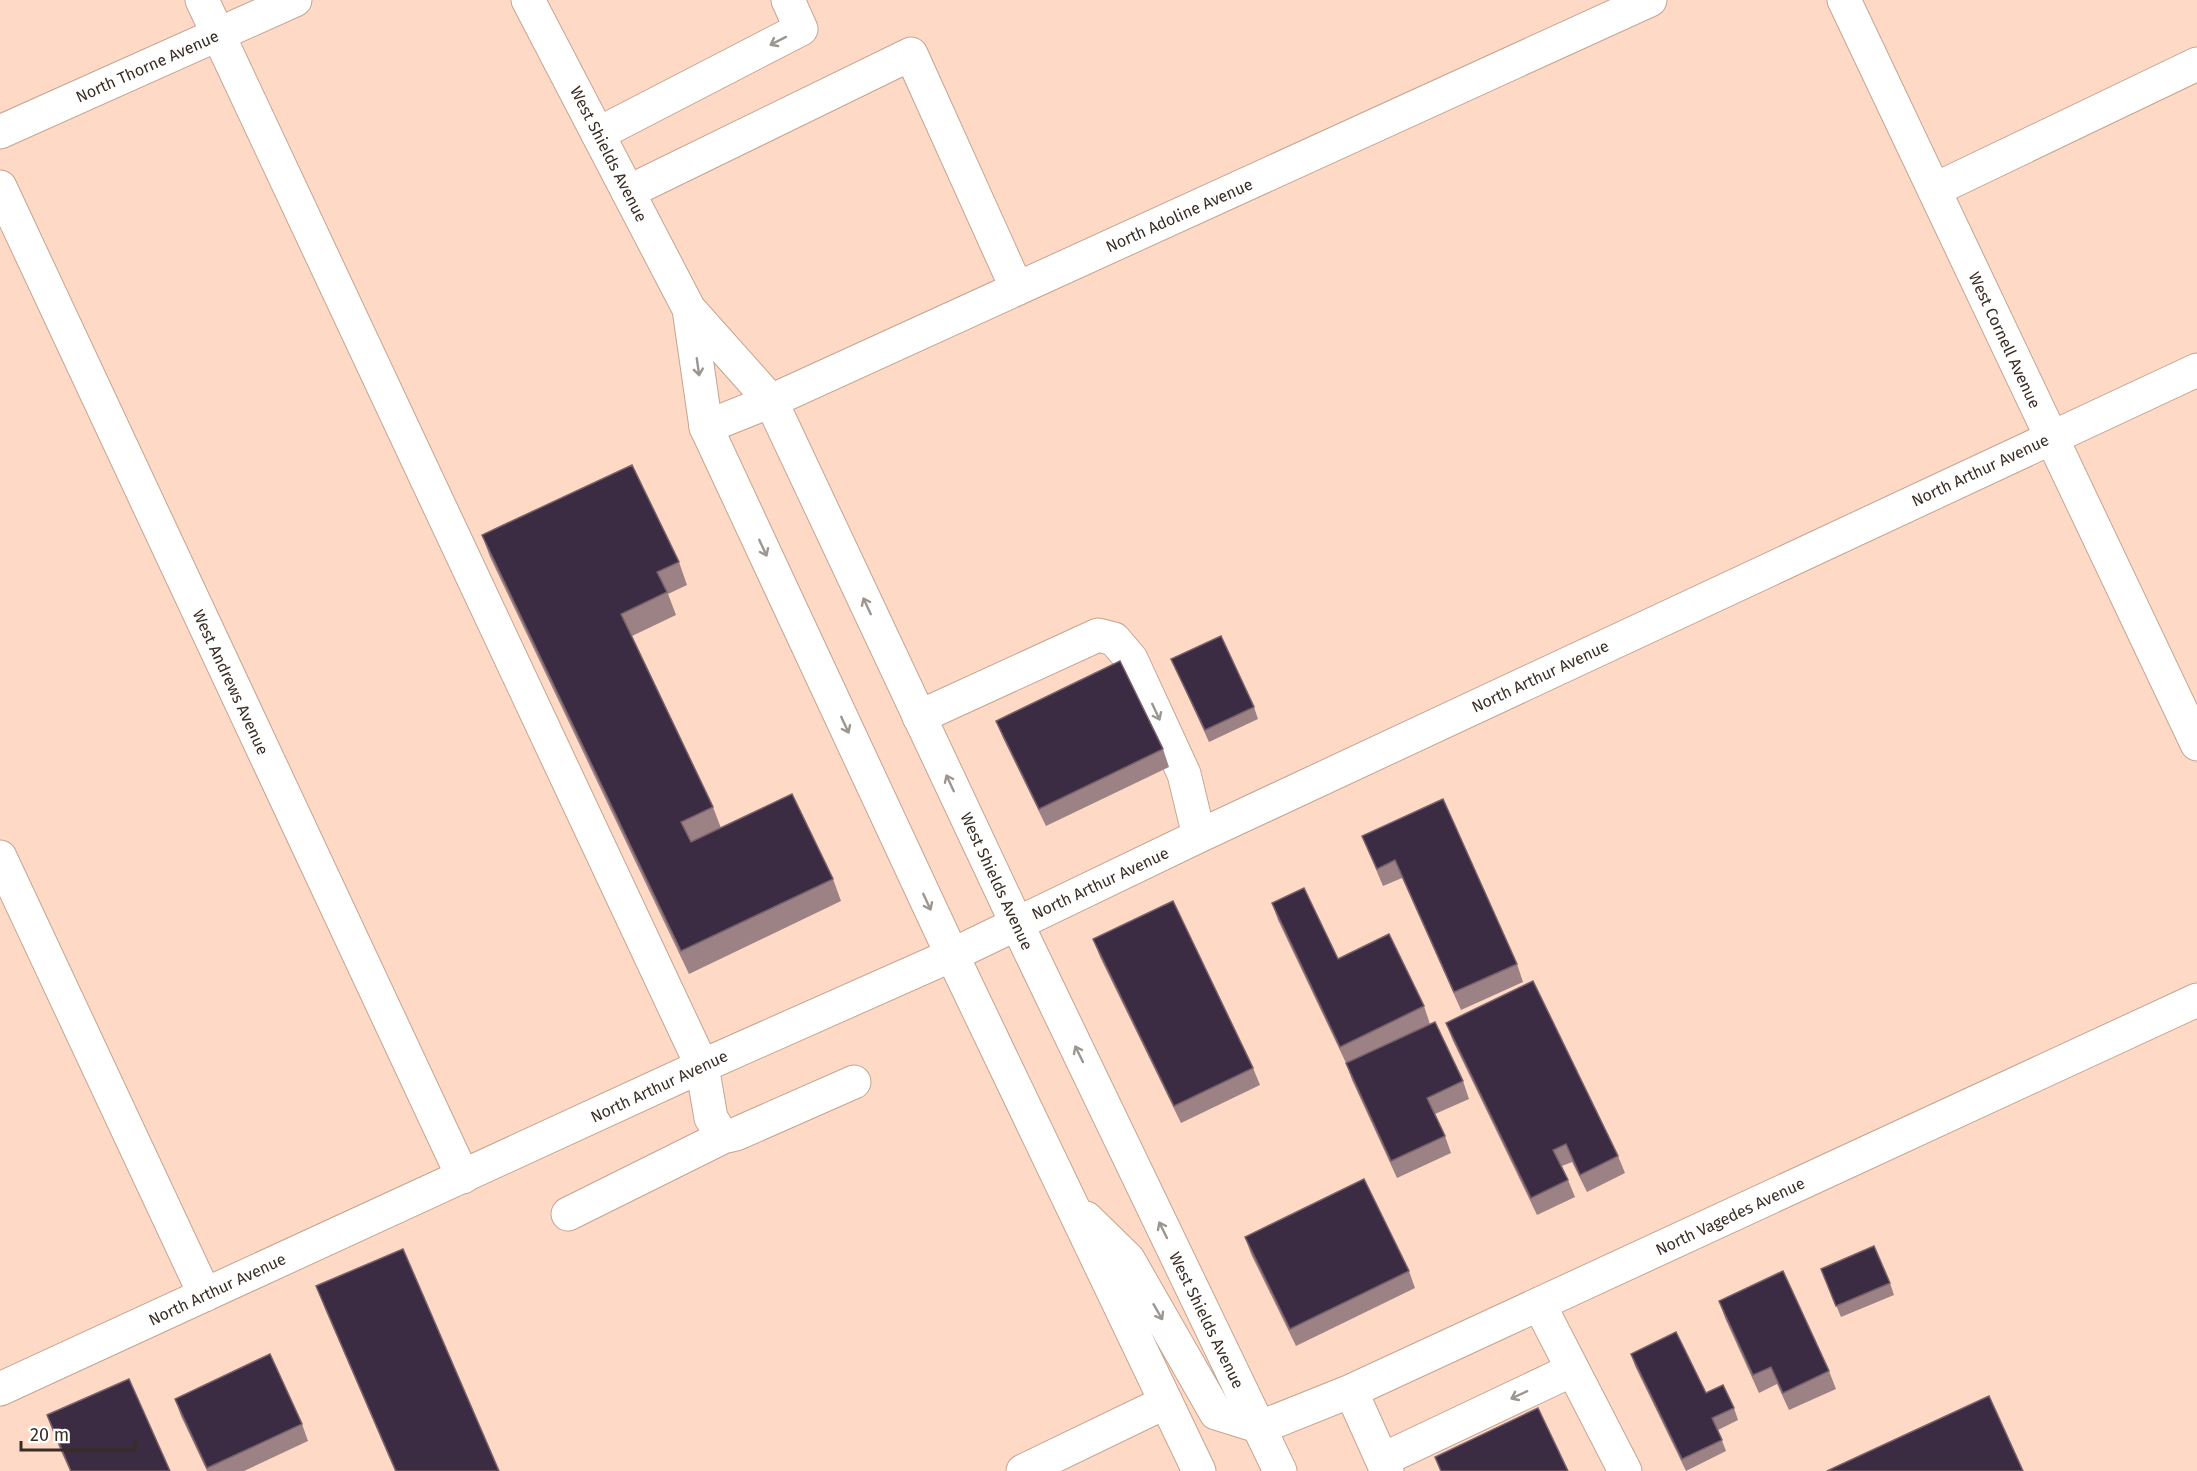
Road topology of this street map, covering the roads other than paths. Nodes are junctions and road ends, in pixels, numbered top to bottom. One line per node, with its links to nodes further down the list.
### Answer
1 (202, 0): 7 (street)
2 (295, 0): 7 (street, North Thorne Avenue)
3 (528, 0): 10 (street, West Shields Avenue)
4 (788, 0): 10 (street, one-way to 10)
5 (1650, 0): 14 (street, North Adoline Avenue)
6 (1844, 0): 12 (street, West Cornell Avenue)
7 (218, 35): 9 (street, North Thorne Avenue); 27 (street)
8 (2197, 64): 12 (street)
9 (0, 132)
10 (598, 134): 13 (street, West Shields Avenue)
11 (0, 187): 30 (street, West Andrews Avenue)
12 (1934, 190): 19 (street, West Cornell Avenue)
13 (628, 192): 14 (street); 15 (street, West Shields Avenue)
14 (1017, 289): 17 (street, North Adoline Avenue)
15 (689, 309): 17 (street, West Shields Avenue); 18 (street, West Shields Avenue, one-way to 18)
16 (2197, 370): 19 (street, North Arthur Avenue)
17 (771, 401): 18 (street, North Adoline Avenue); 20 (street, West Shields Avenue, one-way to 17)
18 (706, 427): 25 (street, West Shields Avenue, one-way to 25)
19 (2051, 437): 21 (street, West Cornell Avenue); 22 (street, North Arthur Avenue)
20 (919, 717): 22 (street, one-way to 22); 24 (street, West Shields Avenue, one-way to 20)
21 (2197, 744)
22 (1199, 836): 24 (street, North Arthur Avenue)
23 (0, 857): 33 (street)
24 (1016, 922): 25 (street, North Arthur Avenue); 39 (street, West Shields Avenue, one-way to 24)
25 (952, 955): 27 (street, North Arthur Avenue); 31 (street, West Shields Avenue)
26 (2197, 1000): 34 (street, North Vagedes Avenue)
27 (702, 1066): 29 (street); 30 (street, North Arthur Avenue)
28 (854, 1082): 29 (street)
29 (723, 1137): 32 (street)
30 (463, 1177): 33 (street, North Arthur Avenue)
31 (1069, 1202): 38 (street, West Shields Avenue); 39 (street, one-way to 39)
32 (568, 1214)
33 (205, 1295): 36 (street, North Arthur Avenue)
34 (1539, 1304): 35 (street); 37 (street, North Vagedes Avenue)
35 (1572, 1370): 40 (street, one-way to 40); 44 (street)
36 (0, 1389)
37 (1351, 1391): 39 (street, North Vagedes Avenue); 40 (street)
38 (1166, 1402): 41 (street); 42 (street, West Shields Avenue)
39 (1261, 1427): 43 (street, West Shields Avenue)
40 (1384, 1466)
41 (1023, 1471)
42 (1199, 1471)
43 (1280, 1471)
44 (1625, 1471)

